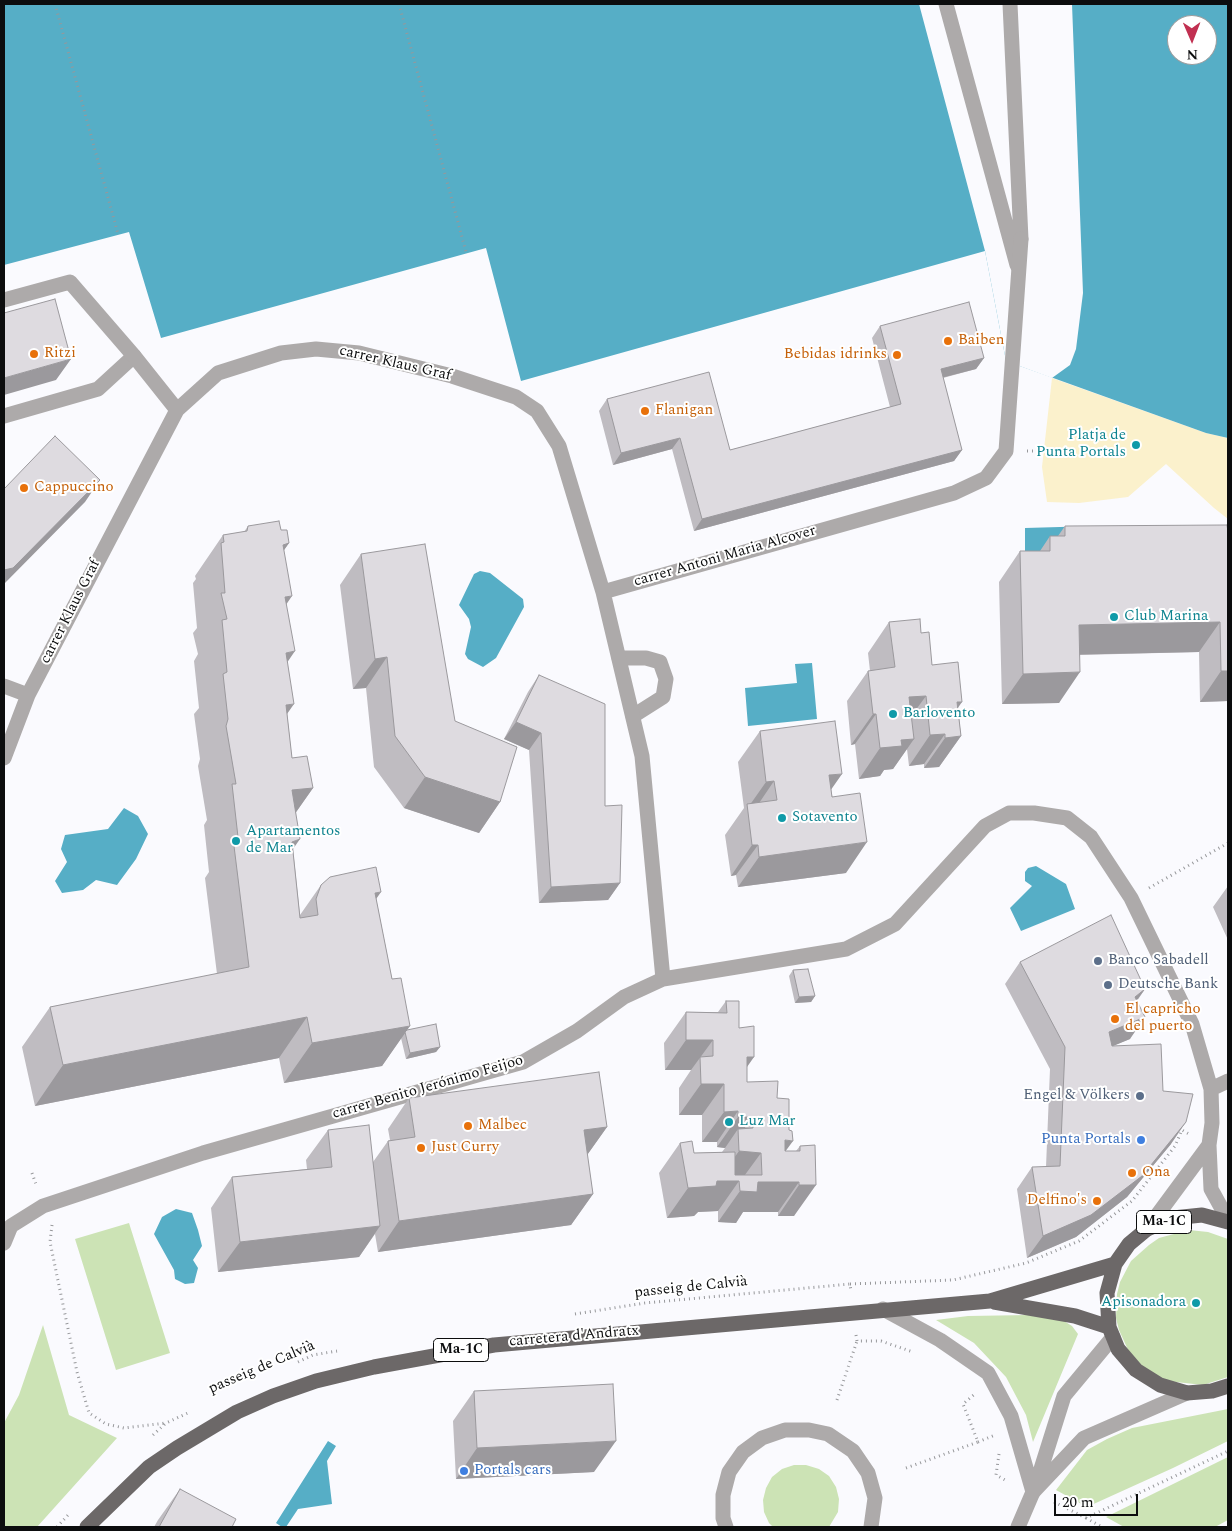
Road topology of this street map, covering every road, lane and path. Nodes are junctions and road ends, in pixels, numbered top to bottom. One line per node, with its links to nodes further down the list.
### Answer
1 (55, 4): 5 (path)
2 (399, 4): 6 (path)
3 (946, 4): 7 (street)
4 (1010, 4): 7 (street, carrer Antoni Maria Alcover)
5 (118, 234)
6 (466, 252)
7 (1018, 265): 12 (street, carrer Antoni Maria Alcover)
8 (4, 300): 9 (street)
9 (134, 356): 10 (street); 11 (street)
10 (177, 410): 12 (street, carrer Klaus Graf); 15 (street, carrer Klaus Graf)
11 (4, 416)
12 (603, 592): 13 (street)
13 (618, 658): 16 (street); 16 (street)
14 (4, 686): 15 (street)
15 (28, 695): 17 (street, carrer Klaus Graf)
16 (633, 716): 20 (street)
17 (4, 758)
18 (1228, 844): 19 (path)
19 (1131, 898): 20 (street, carrer Benito Jerónimo Feijoo); 22 (street, carrer Benito Jerónimo Feijoo)
20 (664, 979): 25 (street, carrer Benito Jerónimo Feijoo)
21 (1228, 1081): 22 (street)
22 (1211, 1089): 23 (street, carrer Benito Jerónimo Feijoo)
23 (1209, 1145): 26 (street, carrer Benito Jerónimo Feijoo); 27 (street, carrer Benito Jerónimo Feijoo); 30 (path, passeig de Calvià)
24 (32, 1173): 25 (path)
25 (42, 1206): 28 (street, carrer Benito Jerónimo Feijoo); 47 (path)
26 (1228, 1221): 27 (main road, Ma-1C)
27 (1147, 1229): 29 (main road, Ma-1C)
28 (4, 1243)
29 (1115, 1264): 31 (main road, carretera d'Andratx / Ma-1C); 35 (main road, Ma-1C)
30 (850, 1284): 33 (path); 34 (path, passeig de Calvià)
31 (990, 1301): 32 (main road, carretera d'Andratx / Ma-1C); 35 (main road, carretera d'Andratx / Ma-1C)
32 (883, 1309): 33 (main road, carretera d'Andratx / Ma-1C); 56 (street)
33 (853, 1312): 36 (path); 60 (main road, carretera d'Andratx / Ma-1C)
34 (567, 1315)
35 (1111, 1332): 42 (main road, Ma-1C); 56 (street)
36 (857, 1341): 38 (path); 44 (path)
37 (342, 1350): 39 (path, passeig de Calvià)
38 (920, 1356)
39 (296, 1363)
40 (1228, 1386): 42 (main road, Ma-1C)
41 (969, 1388): 43 (path)
42 (1186, 1392): 56 (street)
43 (976, 1393): 45 (path); 52 (path)
44 (837, 1400)
45 (981, 1401)
46 (192, 1411): 47 (path)
47 (166, 1423): 49 (path)
48 (1000, 1432): 51 (path)
49 (153, 1436)
50 (991, 1436): 52 (path)
51 (1000, 1438)
52 (978, 1442): 55 (path)
53 (1228, 1451): 58 (path)
54 (999, 1452): 56 (path)
55 (906, 1468)
56 (1034, 1492): 58 (path); 63 (street)
57 (69, 1514): 59 (path)
58 (1086, 1518): 64 (path)
59 (57, 1527)
60 (87, 1527)
61 (726, 1527): 62 (street)
62 (871, 1527)
63 (1018, 1527)
64 (1102, 1527)

